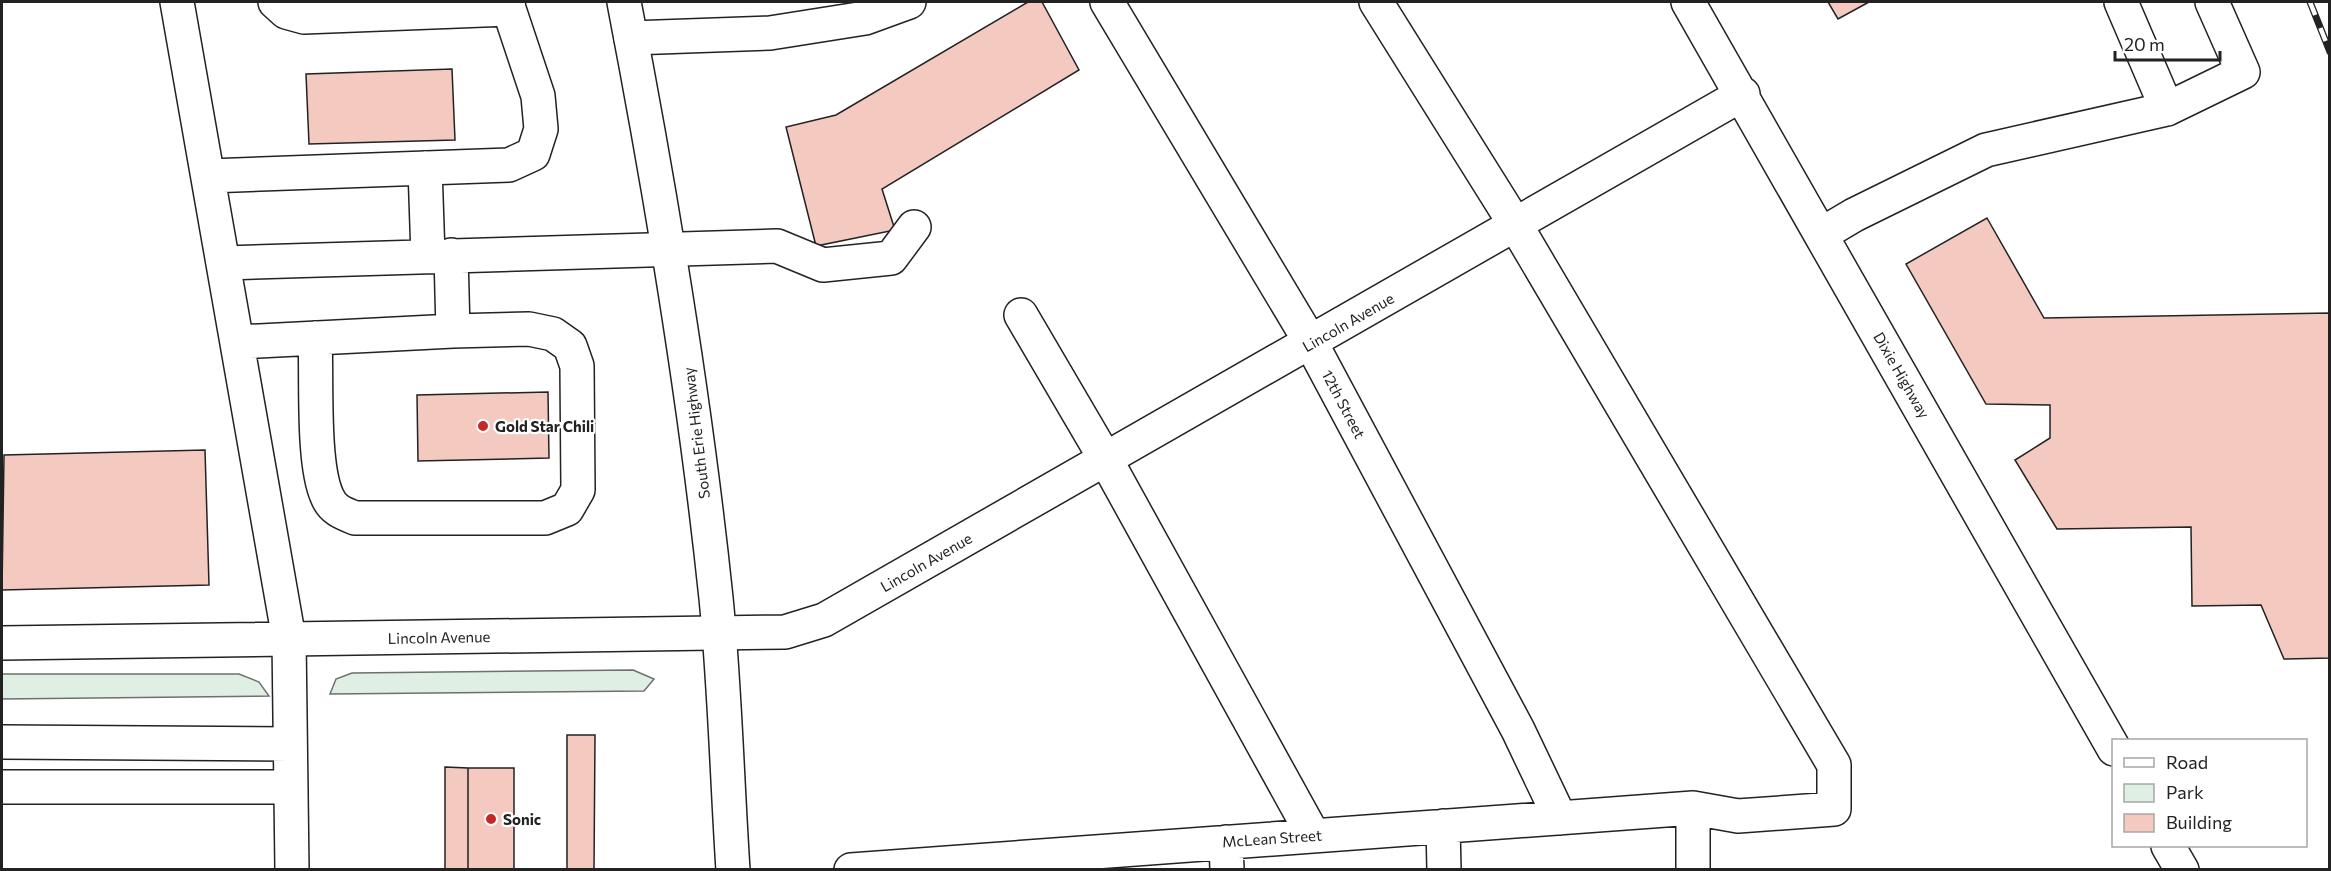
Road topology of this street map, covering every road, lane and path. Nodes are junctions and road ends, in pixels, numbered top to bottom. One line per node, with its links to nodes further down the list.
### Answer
1 (177, 2): 15 (street)
2 (275, 2): 10 (street)
3 (624, 2): 11 (street, South Erie Highway)
4 (909, 2): 11 (street)
5 (1107, 2): 26 (street, 12th Street)
6 (1376, 2): 16 (street)
7 (1688, 2): 12 (street, Dixie Highway)
8 (2121, 2): 13 (street)
9 (2212, 2): 13 (street)
10 (508, 5): 14 (street)
11 (631, 38): 19 (street, South Erie Highway)
12 (1743, 94): 16 (street, Lincoln Avenue); 18 (street, Dixie Highway)
13 (2167, 109): 18 (street)
14 (424, 168): 15 (street); 20 (street)
15 (209, 176): 21 (street)
16 (1515, 224): 26 (street, Lincoln Avenue); 36 (street, McLean Street)
17 (914, 227): 19 (street)
18 (1822, 234): 33 (street, Dixie Highway)
19 (670, 248): 20 (street); 28 (street, South Erie Highway)
20 (440, 256): 21 (street); 23 (street)
21 (225, 263): 25 (street)
22 (1021, 315): 27 (street)
23 (453, 331): 24 (street); 24 (street)
24 (315, 338): 25 (street)
25 (239, 342): 29 (street)
26 (1311, 343): 27 (street, Lincoln Avenue); 37 (street, 12th Street)
27 (1106, 460): 28 (street, Lincoln Avenue); 39 (street)
28 (719, 633): 29 (street, Lincoln Avenue); 43 (street, South Erie Highway)
29 (289, 639): 30 (street, Lincoln Avenue); 32 (street)
30 (2, 643)
31 (2, 742): 32 (street)
32 (290, 744): 35 (street)
33 (2112, 745)
34 (2, 787): 35 (street)
35 (291, 787): 42 (street)
36 (1693, 808): 37 (street, McLean Street); 46 (street)
37 (1560, 818): 38 (street, McLean Street)
38 (1443, 826): 39 (street, McLean Street); 45 (street)
39 (1312, 835): 41 (street, McLean Street)
40 (2169, 847): 47 (street)
41 (1226, 856): 44 (street, McLean Street)
42 (292, 870)
43 (733, 870)
44 (851, 870)
45 (1444, 870)
46 (1692, 870)
47 (2182, 870)

